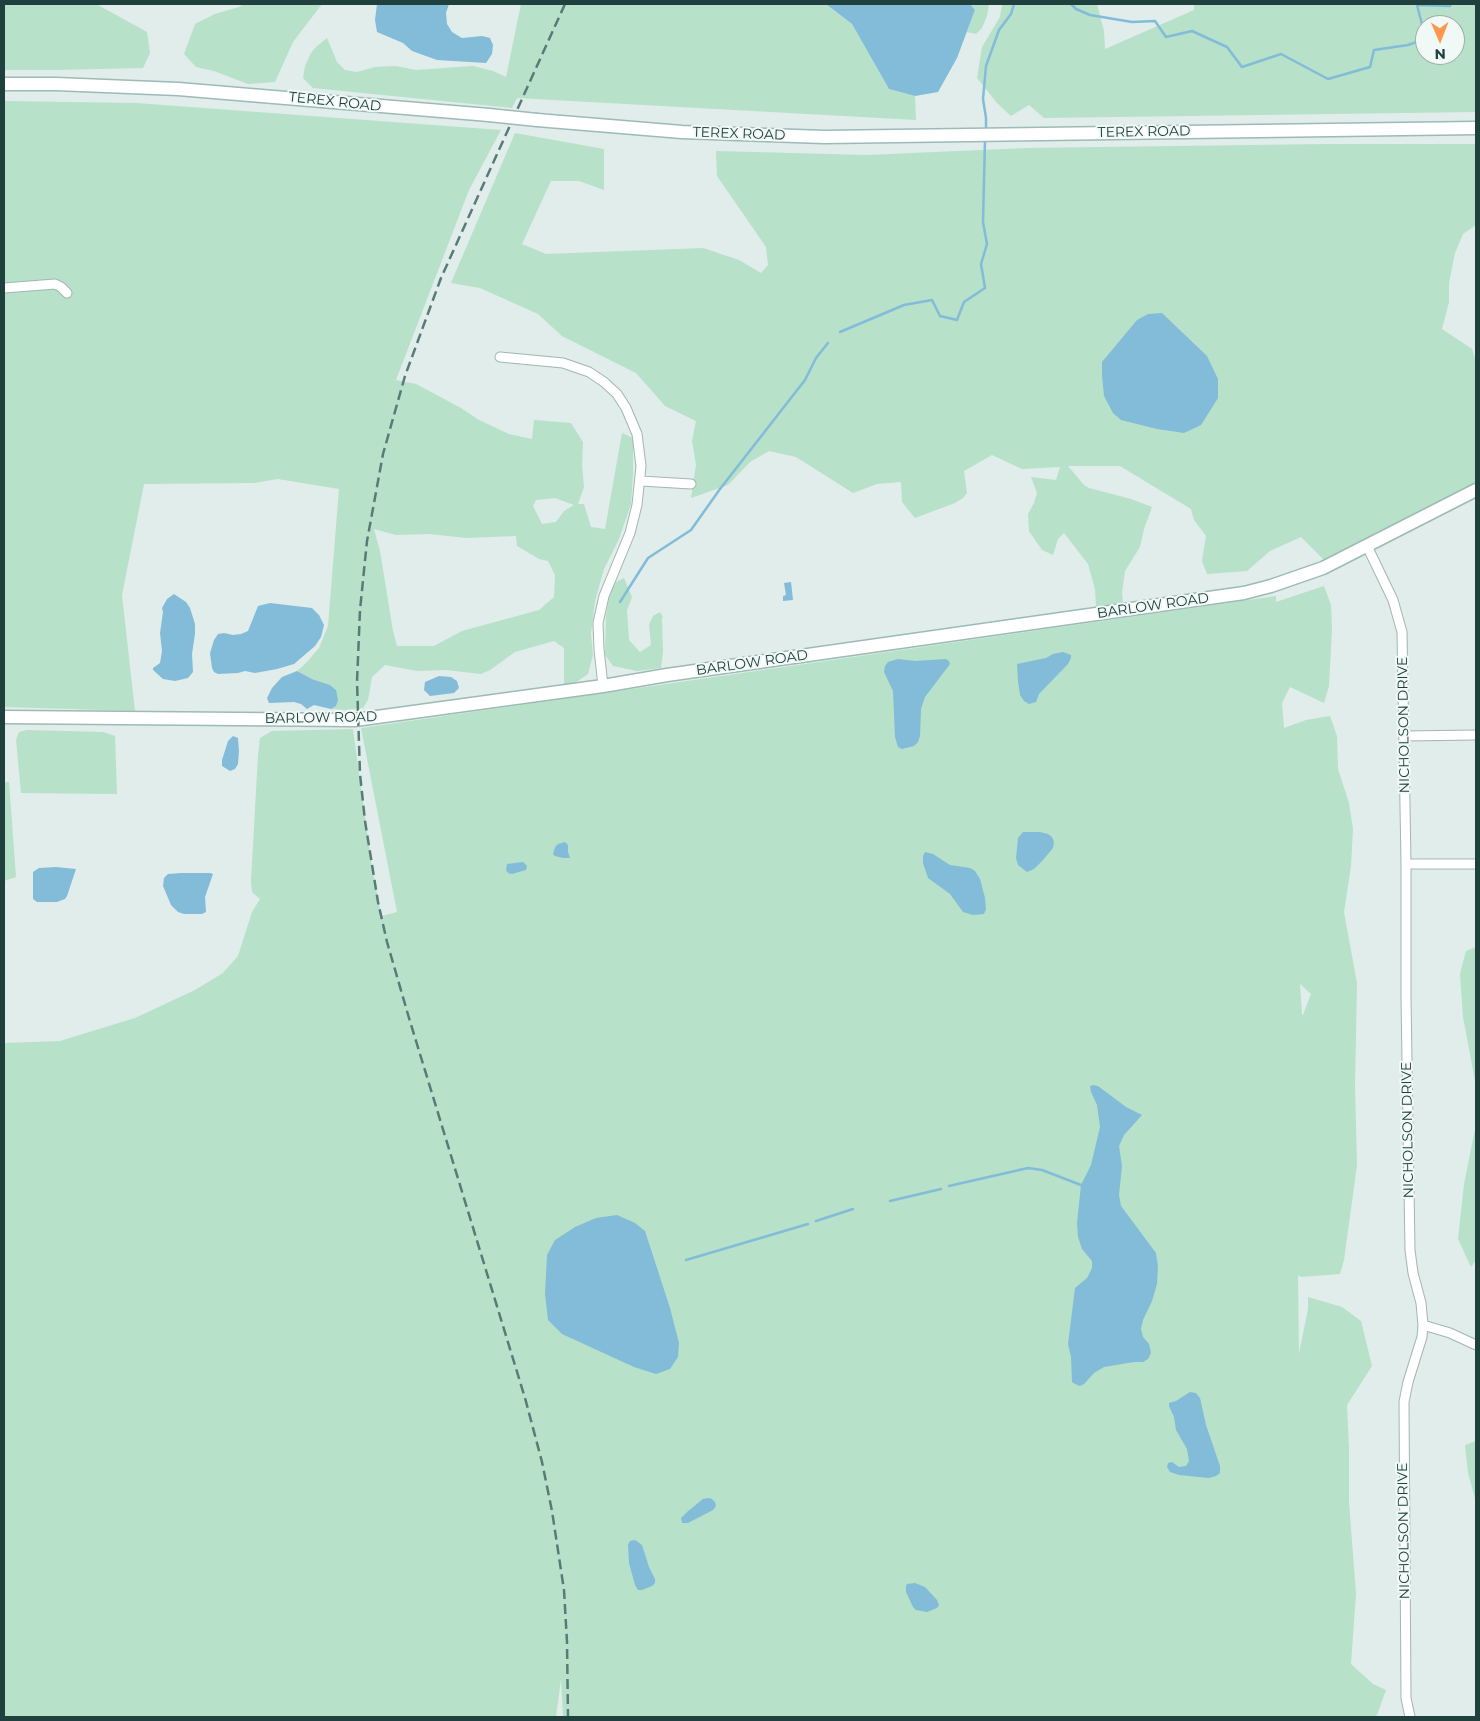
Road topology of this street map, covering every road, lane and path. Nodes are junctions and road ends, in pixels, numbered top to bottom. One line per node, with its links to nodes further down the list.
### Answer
1 (4, 84): 2 (street, TEREX ROAD, bridge)
2 (1476, 128)
3 (4, 288): 4 (street)
4 (67, 293)
5 (500, 356): 6 (street)
6 (641, 481): 7 (street); 10 (street)
7 (692, 484)
8 (1476, 490): 9 (street, BARLOW ROAD)
9 (1367, 546): 10 (street, BARLOW ROAD); 13 (street, NICHOLSON DRIVE)
10 (603, 686): 11 (street, BARLOW ROAD)
11 (4, 717)
12 (1476, 735): 13 (street)
13 (1404, 736): 14 (street, NICHOLSON DRIVE)
14 (1406, 864): 15 (street); 16 (street, NICHOLSON DRIVE)
15 (1476, 864)
16 (1423, 1325): 17 (street); 18 (street, NICHOLSON DRIVE)
17 (1476, 1345)
18 (1410, 1717)

